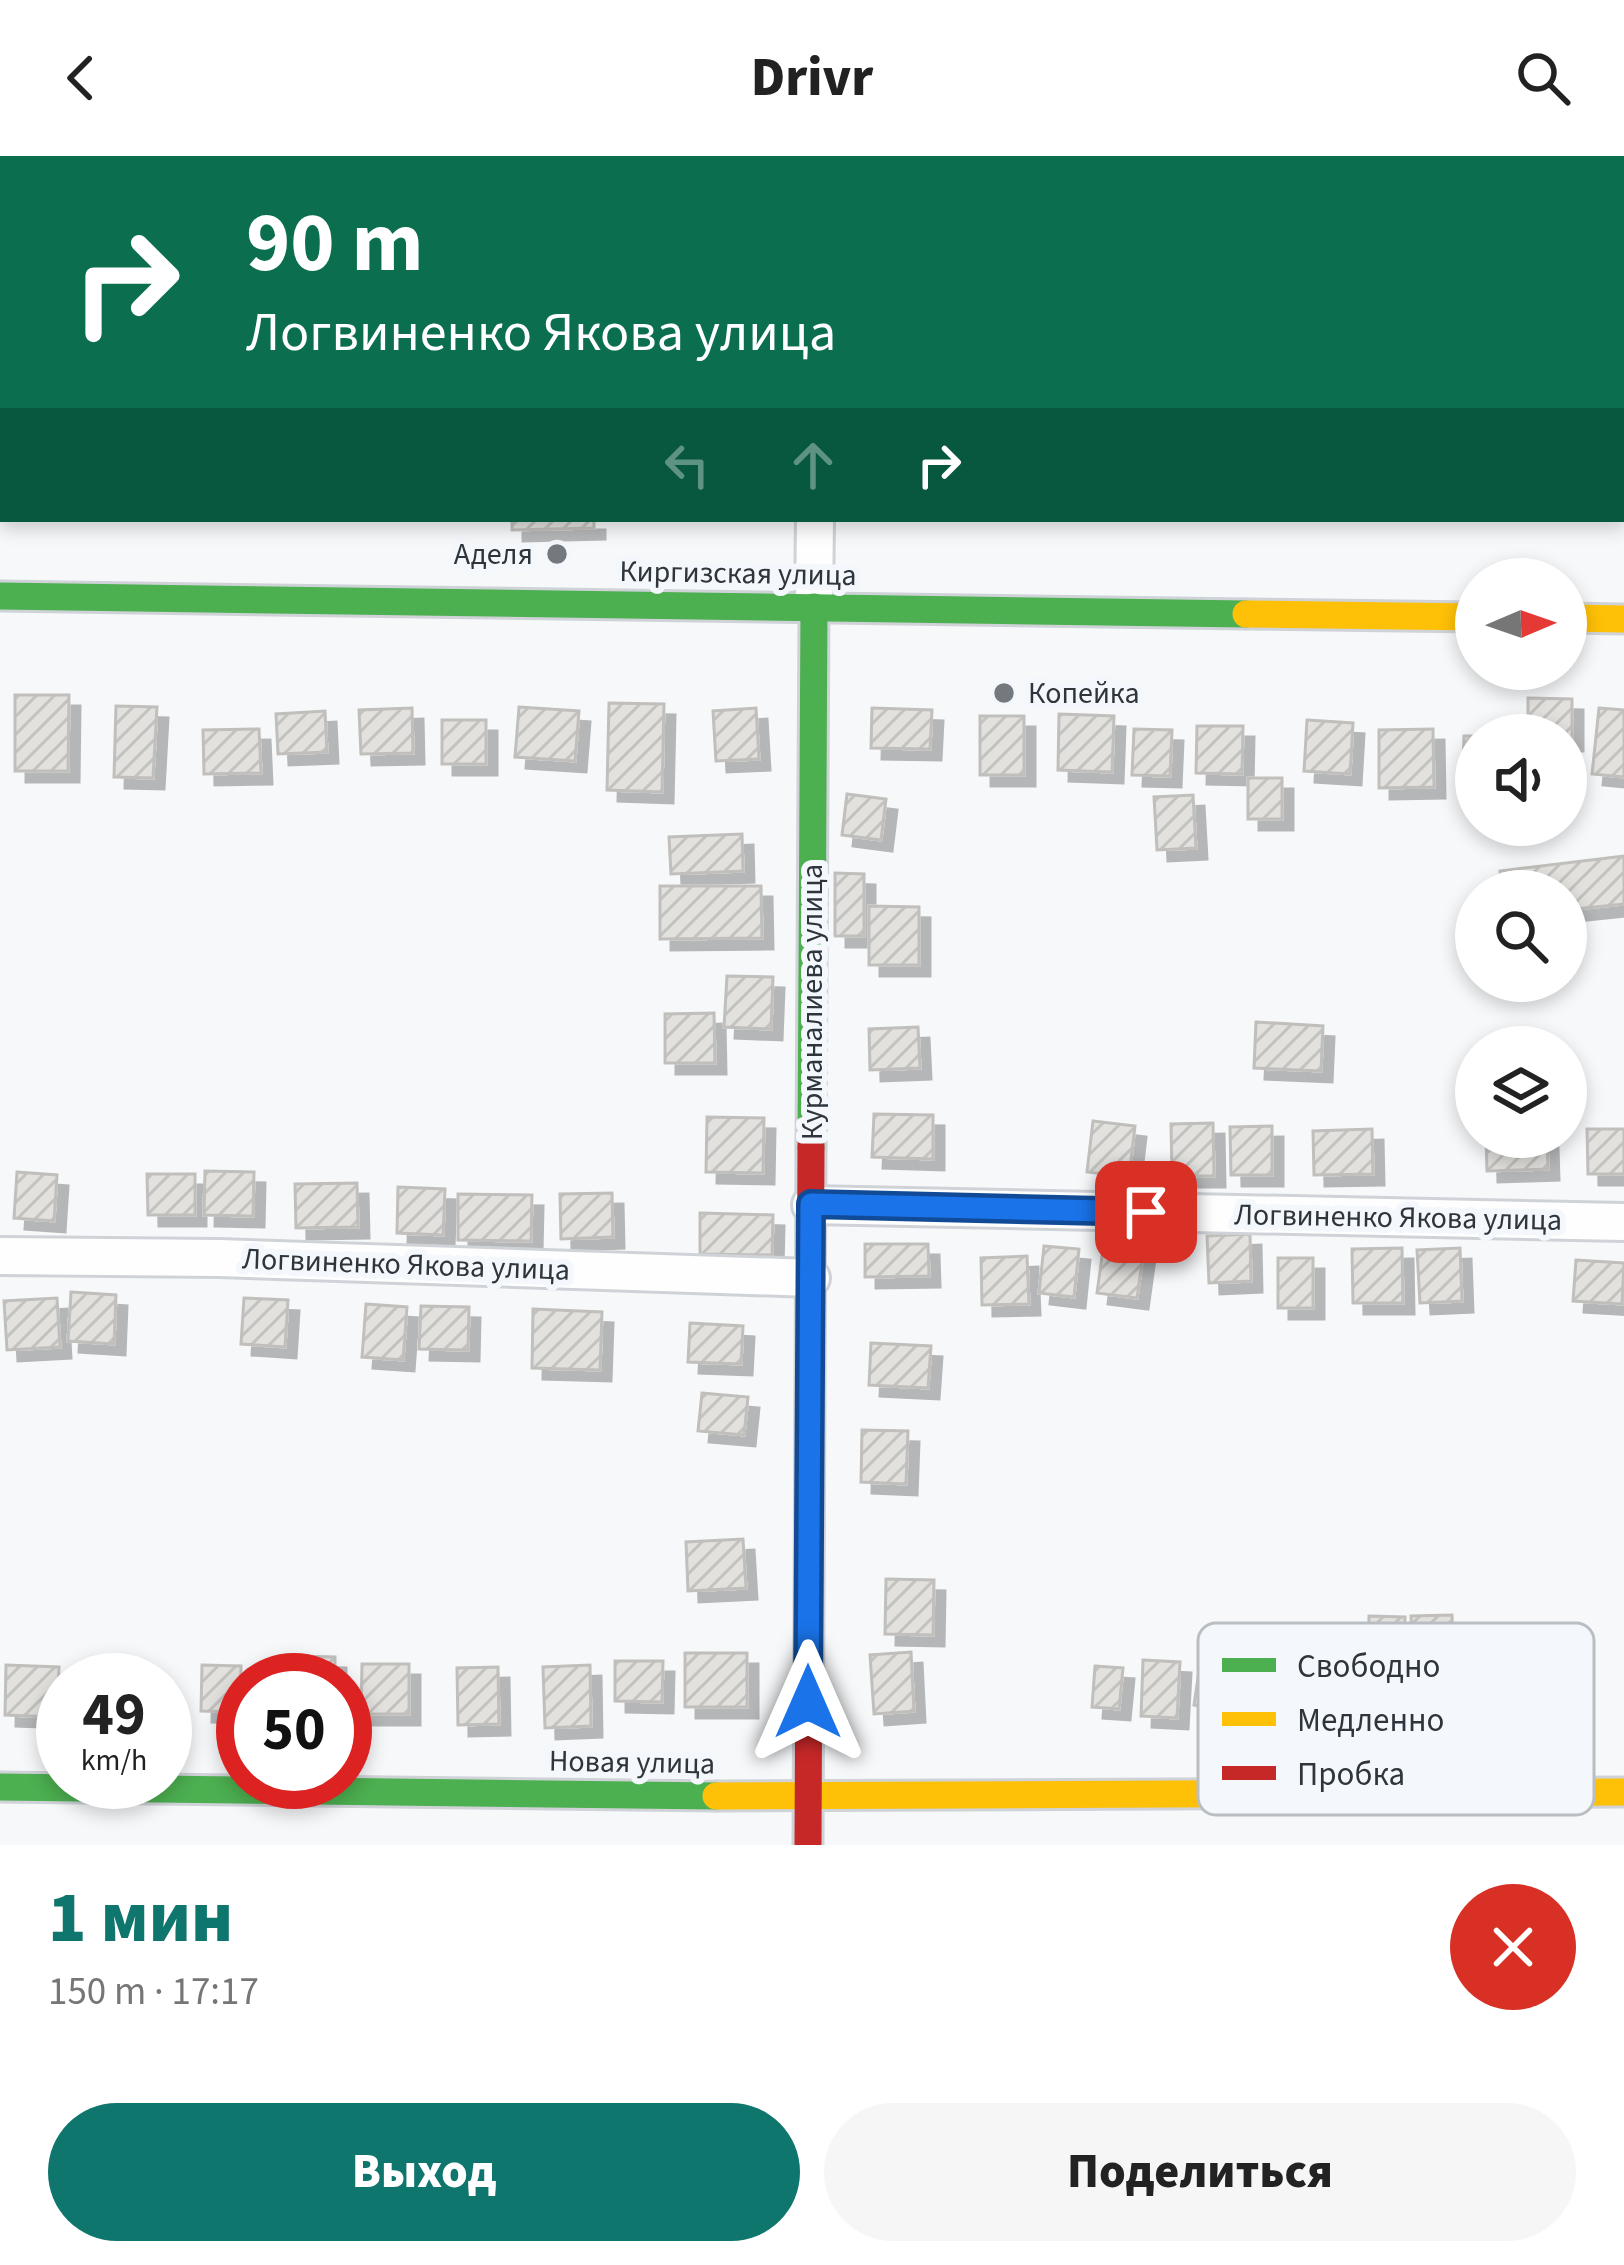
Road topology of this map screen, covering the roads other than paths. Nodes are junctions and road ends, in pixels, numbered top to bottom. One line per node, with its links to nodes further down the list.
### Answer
1 (815, 522): 3 (street, Курманалиева улица)
2 (0, 596): 3 (main road, Киргизская улица)
3 (814, 607): 4 (main road, Киргизская улица); 7 (main road, Курманалиева улица)
4 (1455, 617)
5 (1587, 618): 6 (main road)
6 (1624, 619)
7 (811, 1204): 8 (street, Логвиненко Якова улица); 10 (main road, Курманалиева улица)
8 (1624, 1222)
9 (0, 1256): 10 (street, Логвиненко Якова улица)
10 (811, 1278): 15 (main road, Курманалиева улица)
11 (0, 1787): 15 (main road, Новая улица)
12 (1594, 1792): 13 (main road, Новая улица)
13 (1624, 1792)
14 (1198, 1795): 15 (main road, Новая улица)
15 (808, 1797): 16 (main road, Курманалиева улица)
16 (808, 1845)

